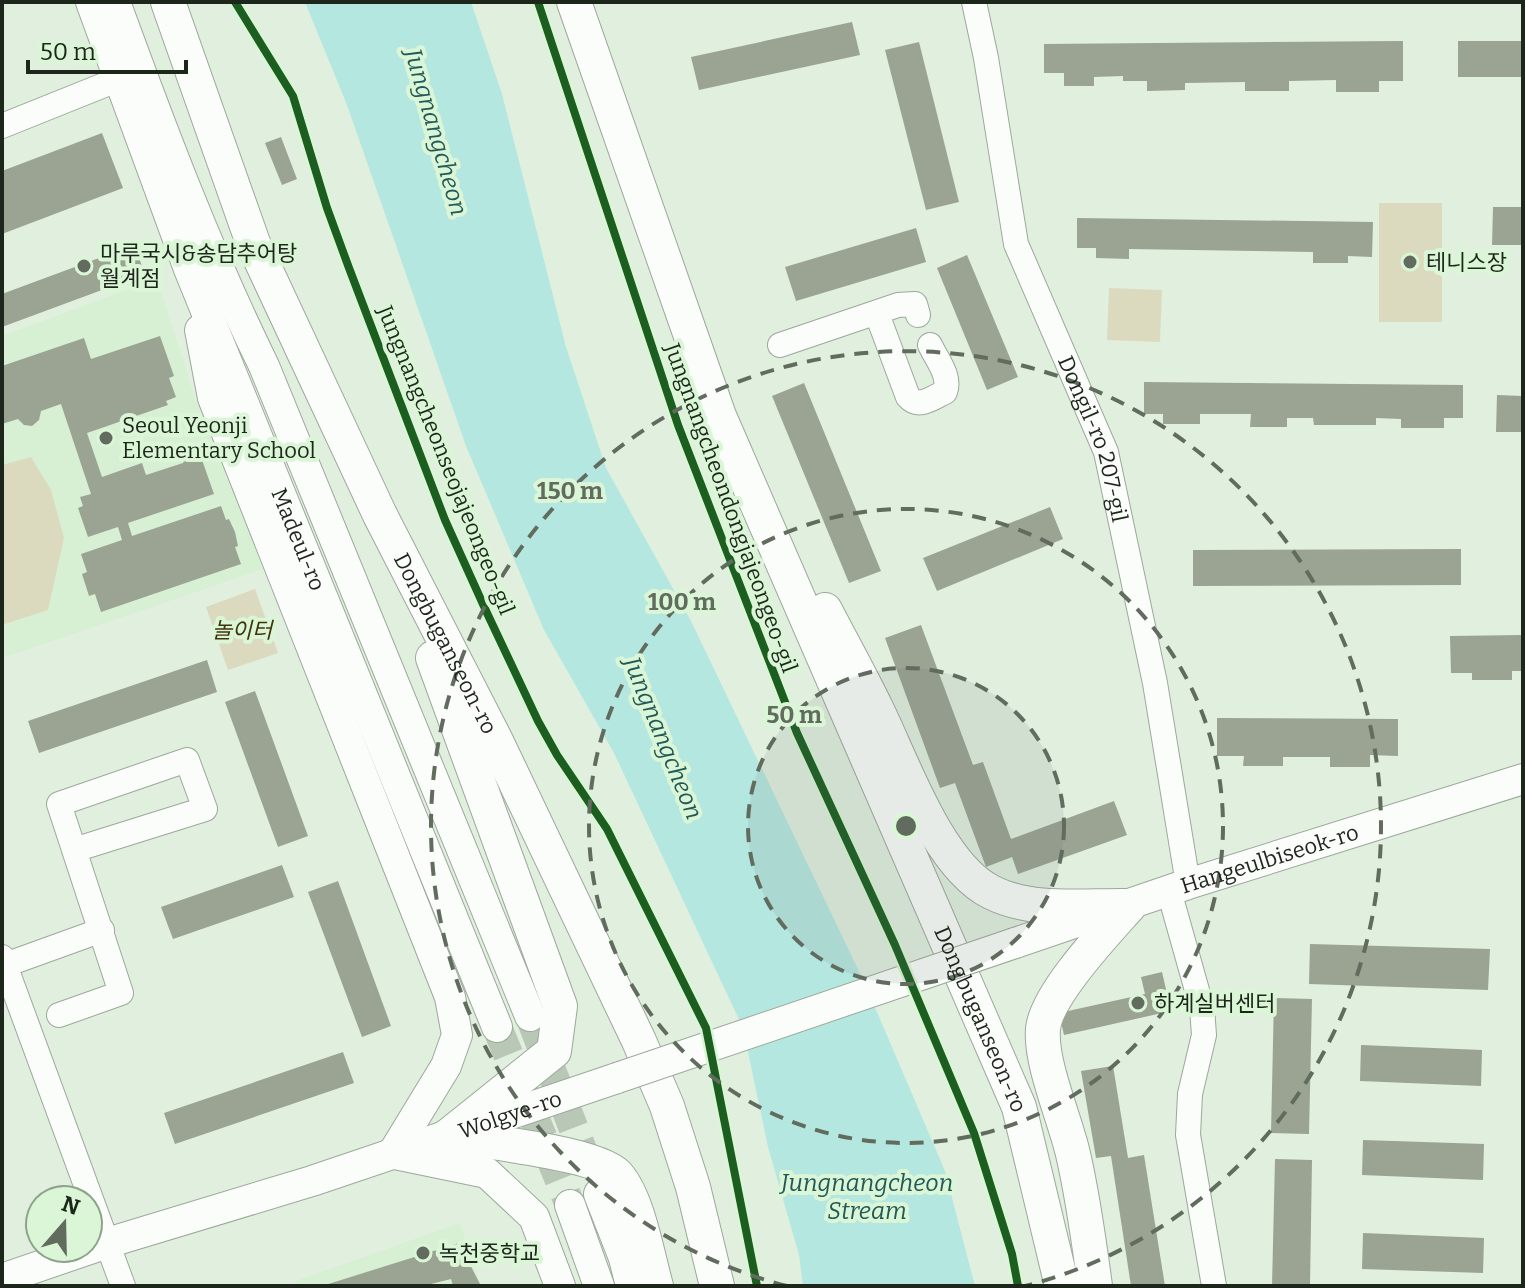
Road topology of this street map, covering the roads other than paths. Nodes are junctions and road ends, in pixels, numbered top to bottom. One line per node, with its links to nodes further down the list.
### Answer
1 (91, 2): 6 (main road, Madeul-ro)
2 (115, 2): 6 (main road, Madeul-ro)
3 (168, 2): 14 (highway, Dongbuganseon-ro)
4 (574, 2): 13 (highway, Dongbuganseon-ro)
5 (974, 2): 18 (street, Dongil-ro 207-gil)
6 (130, 74): 7 (street); 8 (main road, Madeul-ro); 24 (main road, Madeul-ro)
7 (2, 126)
8 (189, 269): 25 (main road, Madeul-ro); 27 (main road)
9 (877, 314): 10 (street); 11 (street); 12 (street)
10 (918, 315)
11 (780, 345)
12 (930, 345)
13 (719, 416): 19 (highway); 39 (highway, Dongbuganseon-ro)
14 (380, 515): 15 (highway, Dongbuganseon-ro); 26 (highway)
15 (496, 741): 37 (highway); 38 (highway, Dongbuganseon-ro)
16 (1523, 779): 18 (main road, Hangeulbiseok-ro)
17 (74, 850): 17 (street); 20 (street)
18 (1178, 888): 19 (main road, Hangeulbiseok-ro); 41 (street, Dongil-ro 207-gil)
19 (1129, 906): 21 (main road, Hangeulbiseok-ro); 40 (highway)
20 (102, 930): 22 (street); 23 (street)
21 (1015, 943): 26 (main road, Wolgye-ro, bridge)
22 (3, 961): 30 (street)
23 (59, 1015)
24 (530, 1016)
25 (497, 1027)
26 (448, 1136): 27 (main road, Wolgye-ro); 36 (highway)
27 (393, 1153): 30 (main road, Wolgye-ro); 33 (main road)
28 (599, 1194): 35 (main road)
29 (570, 1205): 34 (main road)
30 (107, 1243): 31 (main road, Wolgye-ro); 32 (street)
31 (2, 1279)
32 (123, 1286)
33 (560, 1286)
34 (599, 1286)
35 (631, 1286)
36 (656, 1286)
37 (696, 1286)
38 (717, 1286)
39 (1062, 1286)
40 (1095, 1286)
41 (1214, 1286)

